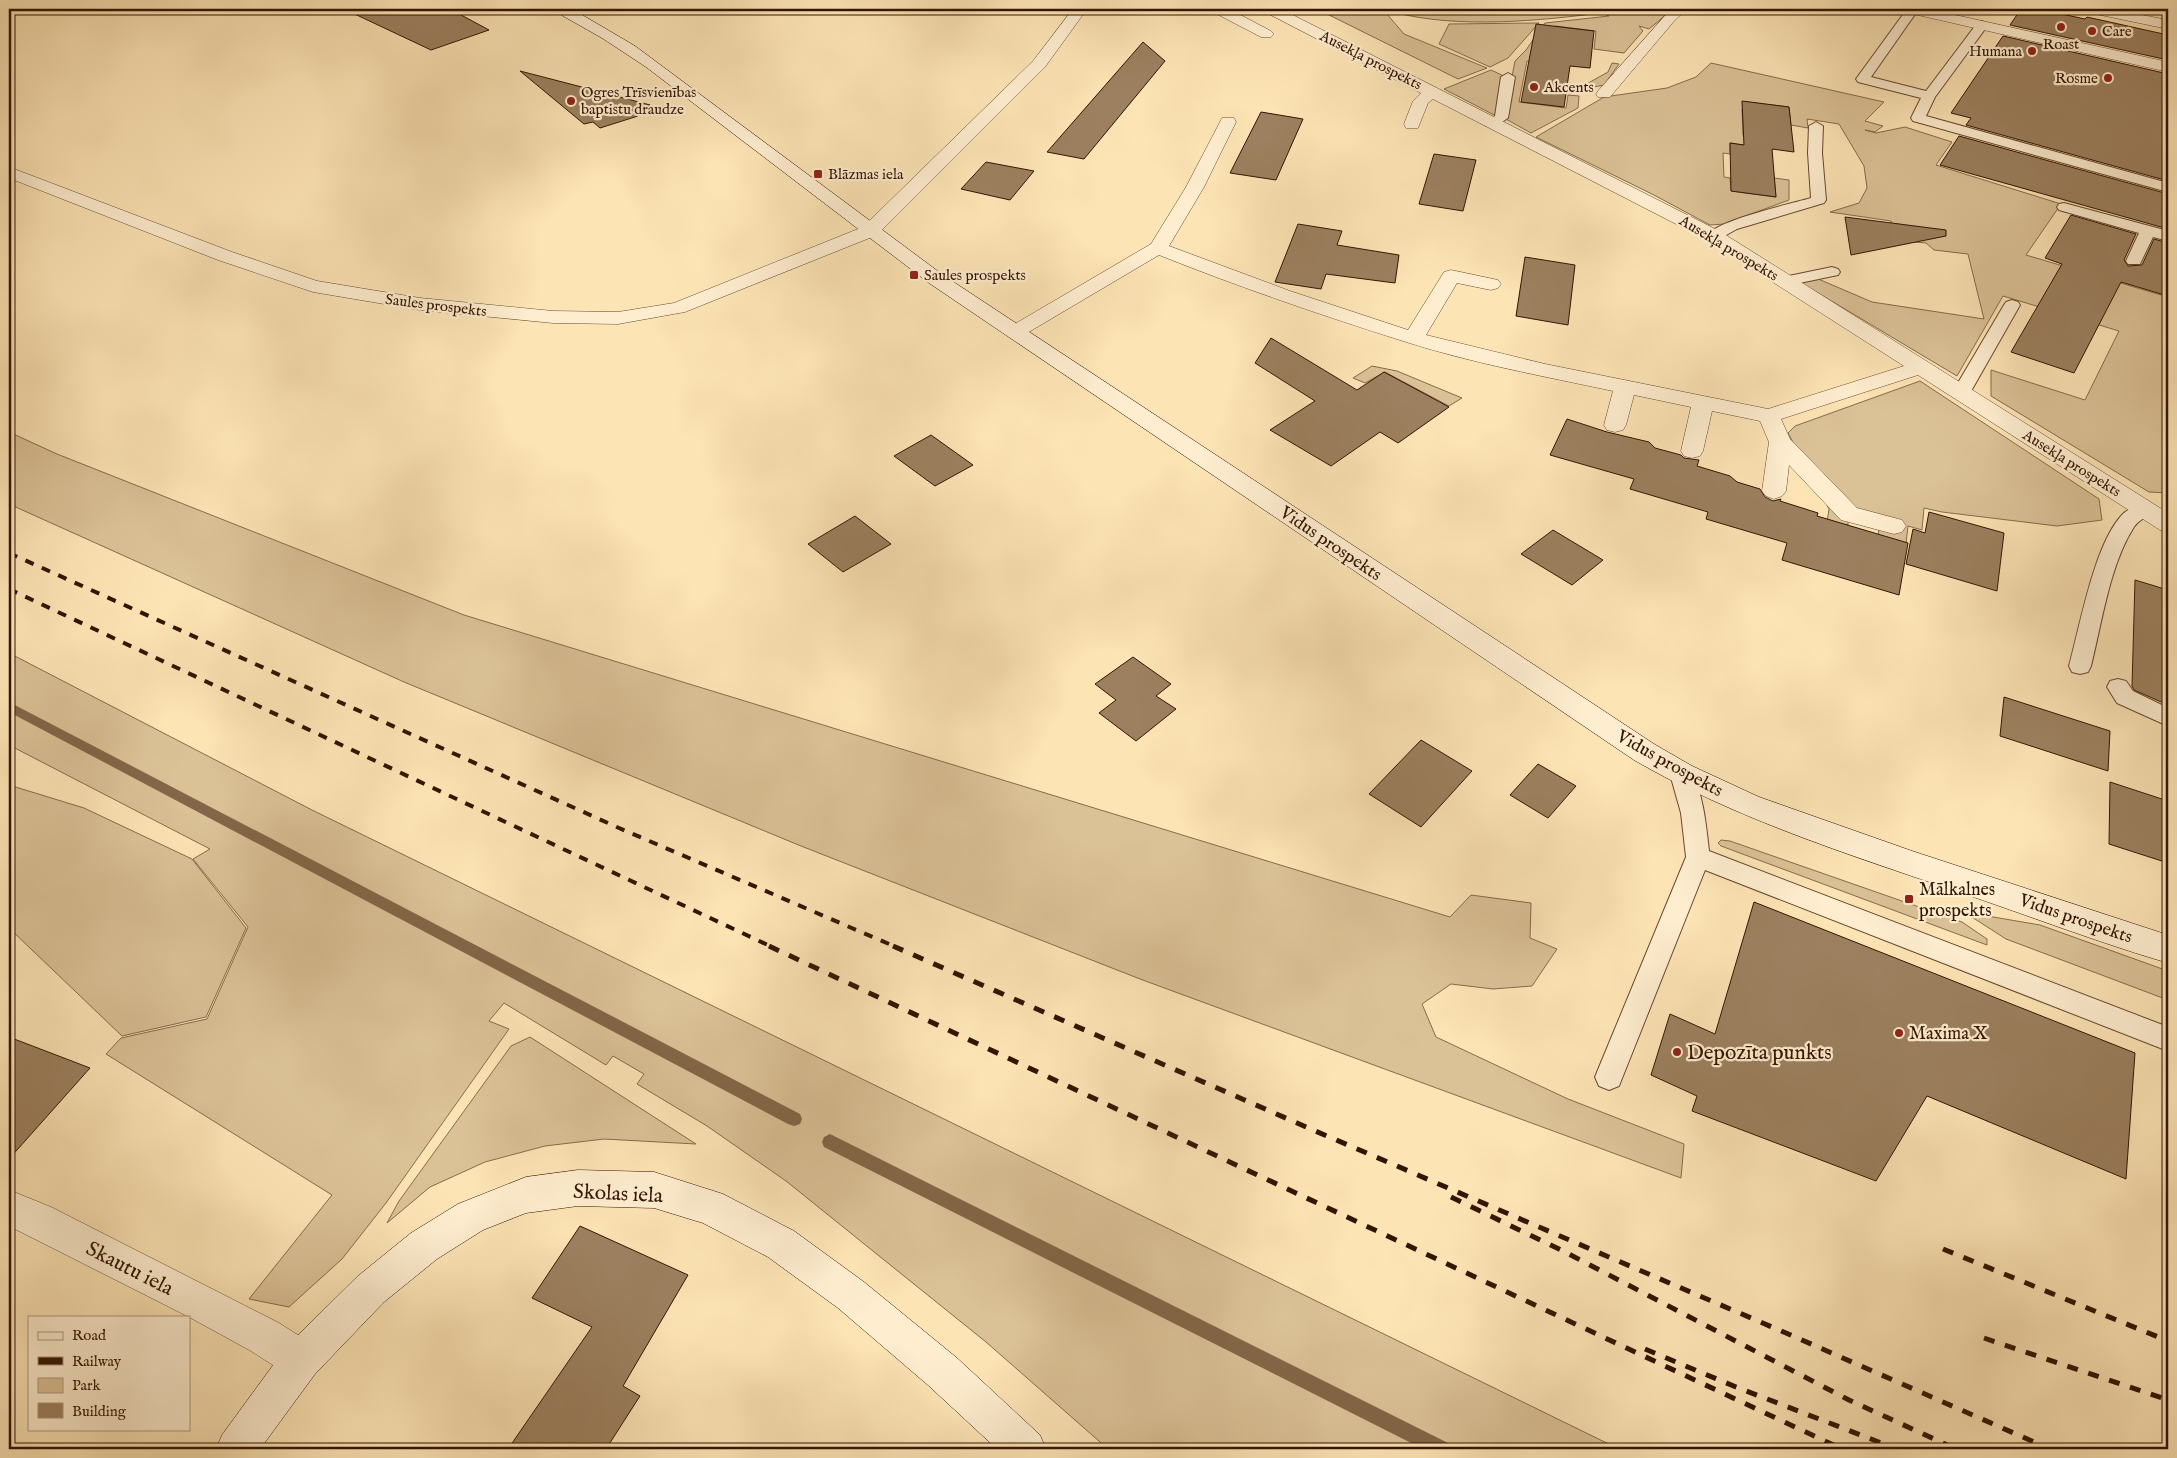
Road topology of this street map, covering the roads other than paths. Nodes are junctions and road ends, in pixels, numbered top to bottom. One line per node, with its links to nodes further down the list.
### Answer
1 (561, 9): 24 (street, Vidus prospekts)
2 (1080, 9): 24 (street)
3 (1218, 9): 10 (street)
4 (1270, 9): 13 (street, Ausekļa prospekts)
5 (1680, 9): 14 (street)
6 (1910, 9): 8 (street); 15 (lane)
7 (2092, 9): 9 (street)
8 (1982, 25): 11 (street); 15 (lane)
9 (2168, 25)
10 (1266, 34)
11 (2168, 67)
12 (1508, 77): 17 (lane)
13 (1432, 92): 17 (street, Ausekļa prospekts); 18 (street)
14 (1604, 94)
15 (1929, 96): 21 (lane)
16 (1228, 122): 27 (street)
17 (1491, 123): 25 (street, Ausekļa prospekts)
18 (1412, 124)
19 (1816, 126): 25 (lane)
20 (9, 172): 24 (street, Saules prospekts)
21 (2168, 188)
22 (2064, 207): 23 (lane)
23 (2148, 230): 26 (lane); 28 (lane)
24 (870, 231): 33 (street, Vidus prospekts)
25 (1714, 236): 30 (street, Ausekļa prospekts)
26 (2168, 236)
27 (1158, 248): 33 (street); 34 (street)
28 (2134, 261)
29 (1832, 272): 30 (lane)
30 (1785, 281): 35 (street, Ausekļa prospekts)
31 (1491, 284): 34 (street)
32 (2012, 305): 37 (lane)
33 (1015, 332): 50 (street, Vidus prospekts)
34 (1410, 336): 36 (street)
35 (1921, 367): 37 (street, Ausekļa prospekts); 39 (street)
36 (1626, 387): 38 (street); 40 (street)
37 (1961, 393): 44 (street, Ausekļa prospekts)
38 (1702, 402): 39 (street); 42 (street)
39 (1769, 416): 41 (street)
40 (1615, 425)
41 (1780, 442): 43 (street); 46 (street)
42 (1692, 451)
43 (1774, 491)
44 (2144, 509): 45 (street, Ausekļa prospekts); 47 (lane)
45 (2168, 524)
46 (1894, 526)
47 (2080, 666)
48 (2118, 687): 49 (lane)
49 (2168, 718)
50 (1682, 774): 51 (lane); 52 (street, Vidus prospekts)
51 (1698, 857): 53 (lane); 54 (lane)
52 (2168, 949)
53 (2168, 1039)
54 (1609, 1077)
55 (9, 1208): 56 (street, Skautu iela)
56 (301, 1360): 57 (street, Skolas iela); 58 (street, Skolas iela)
57 (236, 1449)
58 (1026, 1449)

